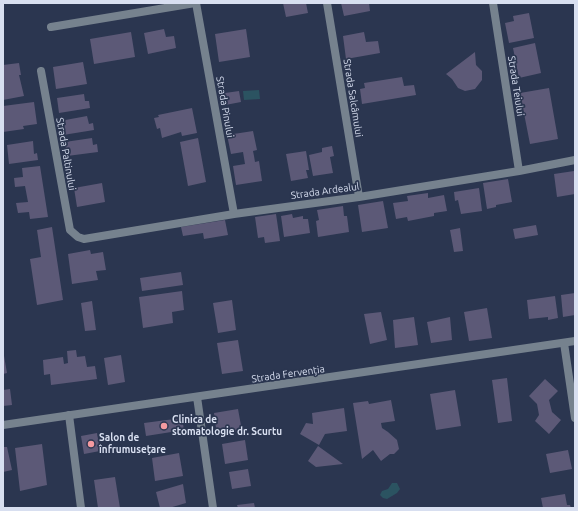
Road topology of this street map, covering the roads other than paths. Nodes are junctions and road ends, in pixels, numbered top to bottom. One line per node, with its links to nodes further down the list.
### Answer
1 (195, 3): 4 (street); 9 (street, Strada Pinului)
2 (327, 3): 8 (street, Strada Salcâmului)
3 (493, 3): 7 (street, Strada Teiului)
4 (51, 26)
5 (42, 71): 10 (street, Strada Paltinului)
6 (575, 160): 7 (street, Strada Ardealul)
7 (519, 171): 8 (street, Strada Ardealul)
8 (359, 197): 9 (street, Strada Ardealul)
9 (234, 214): 10 (street, Strada Ardealul)
10 (78, 237)
11 (575, 341): 12 (street, Strada Fervenția)
12 (564, 343): 13 (street, Strada Fervenția); 15 (street)
13 (197, 397): 14 (street, Strada Fervenția); 18 (street)
14 (69, 415): 16 (street, Strada Fervenția); 17 (street)
15 (575, 418)
16 (3, 425)
17 (81, 508)
18 (213, 508)

